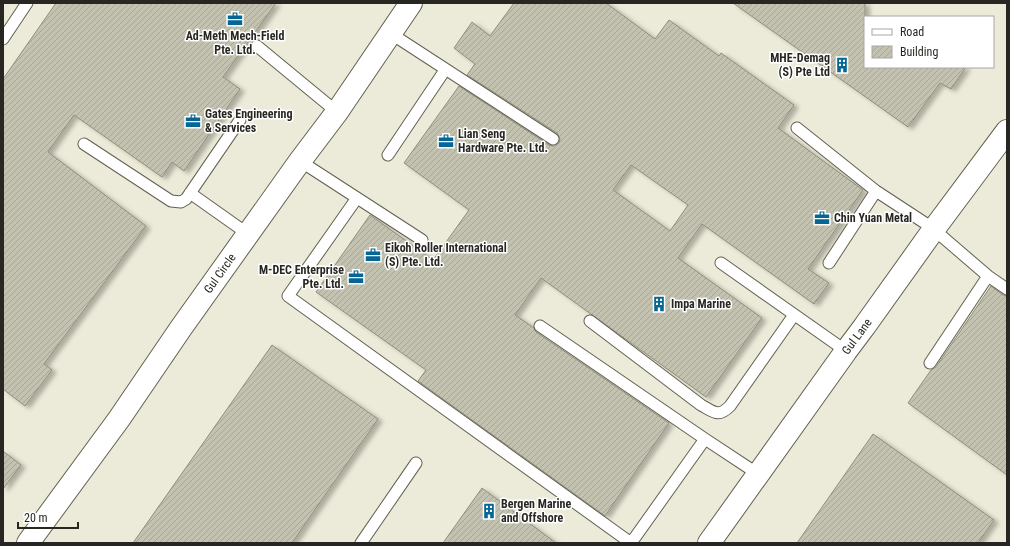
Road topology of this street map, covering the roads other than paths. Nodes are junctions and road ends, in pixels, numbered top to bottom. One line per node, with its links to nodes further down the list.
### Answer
1 (27, 3): 4 (lane)
2 (411, 3): 3 (street, Gul Circle)
3 (390, 33): 6 (lane); 7 (street, Gul Circle)
4 (3, 39)
5 (257, 46): 7 (lane)
6 (446, 70): 11 (lane); 13 (lane)
7 (337, 112): 14 (street, Gul Circle)
8 (240, 120): 16 (lane)
9 (797, 128): 15 (lane)
10 (1007, 131): 18 (street, Gul Lane)
11 (553, 139)
12 (84, 144): 16 (lane)
13 (388, 155)
14 (300, 161): 17 (lane); 19 (street, Gul Circle)
15 (876, 191): 18 (lane); 22 (lane)
16 (190, 193): 19 (lane)
17 (357, 198): 20 (lane); 35 (lane)
18 (934, 229): 23 (lane); 28 (street, Gul Lane)
19 (248, 234): 33 (street, Gul Circle)
20 (422, 240)
21 (721, 263): 25 (lane)
22 (829, 263)
23 (988, 276): 24 (lane); 29 (lane)
24 (1007, 289)
25 (794, 315): 26 (lane); 28 (lane)
26 (590, 322)
27 (540, 326): 30 (lane)
28 (846, 351): 32 (street, Gul Lane)
29 (930, 363)
30 (705, 439): 32 (lane); 35 (lane)
31 (416, 463): 34 (lane)
32 (758, 474): 36 (street, Gul Lane)
33 (28, 543)
34 (361, 543)
35 (631, 543)
36 (709, 543)

